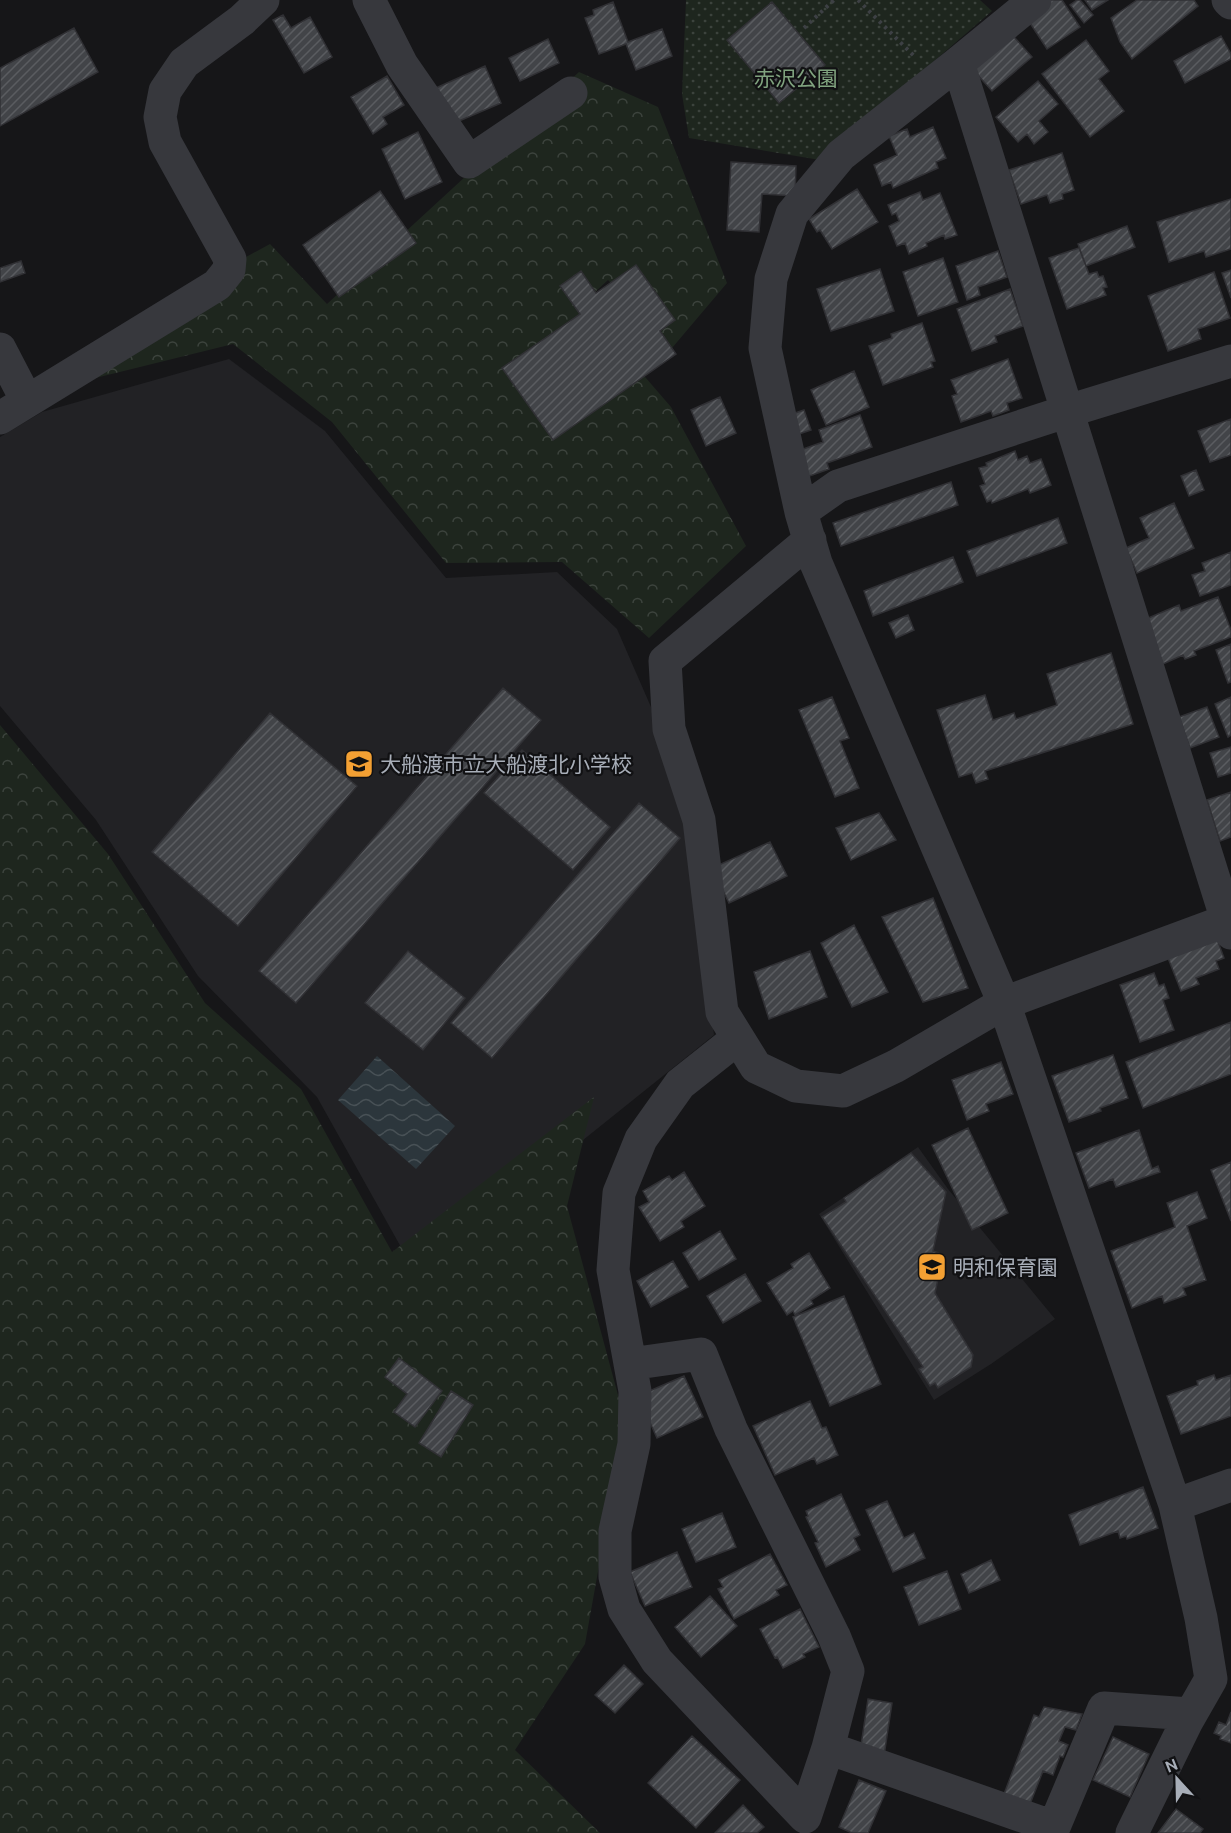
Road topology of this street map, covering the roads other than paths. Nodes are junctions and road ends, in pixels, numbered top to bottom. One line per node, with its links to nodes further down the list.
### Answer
1 (263, 0): 10 (street)
2 (369, 0): 7 (street)
3 (1228, 0): 4 (street)
4 (1231, 3)
5 (1016, 5): 6 (street)
6 (948, 72): 11 (street); 13 (street)
7 (571, 93)
8 (0, 349): 10 (street)
9 (1231, 361): 11 (street)
10 (27, 401): 12 (street)
11 (1068, 411): 13 (street); 14 (street)
12 (0, 418)
13 (805, 526): 15 (street); 16 (street)
14 (1229, 924): 15 (street)
15 (1004, 1003): 16 (street); 19 (street)
16 (738, 1038): 17 (street)
17 (630, 1364): 22 (street); 22 (street)
18 (1231, 1485): 19 (street)
19 (1175, 1505): 20 (street)
20 (1221, 1679): 21 (street)
21 (1190, 1714): 22 (street); 23 (street)
22 (828, 1748)
23 (1132, 1833)

